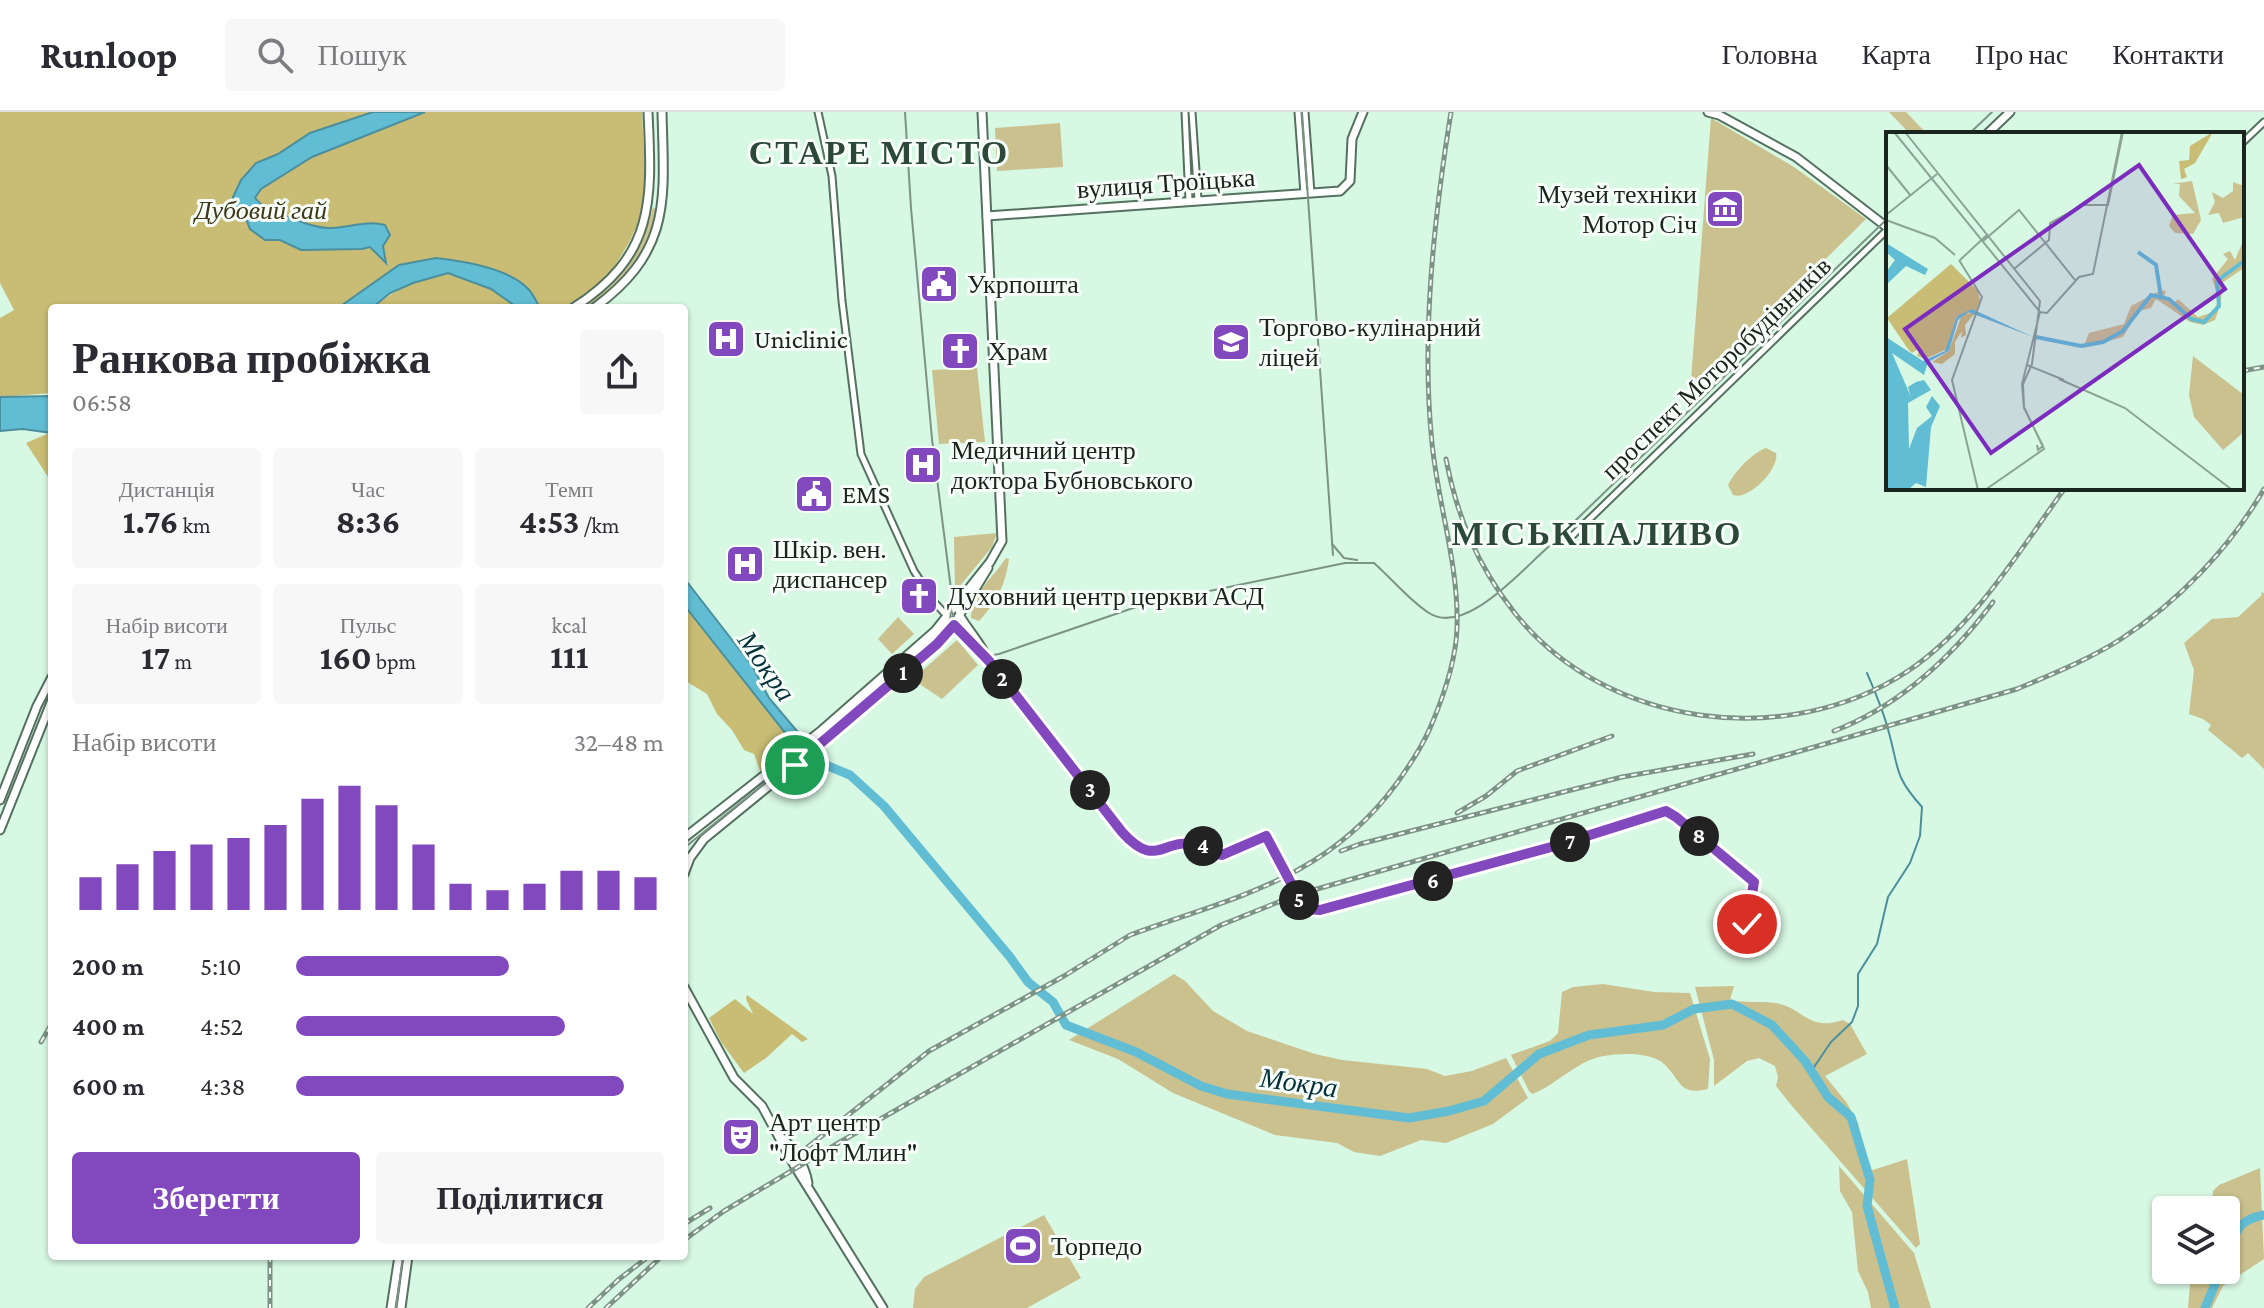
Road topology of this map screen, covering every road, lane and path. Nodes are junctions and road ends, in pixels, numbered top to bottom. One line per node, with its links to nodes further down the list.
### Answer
1 (648, 112): 20 (main road)
2 (662, 112): 21 (main road)
3 (818, 112): 26 (street)
4 (980, 112): 17 (main road)
5 (1185, 112): 16 (street)
6 (1192, 112): 16 (street)
7 (1298, 112): 15 (street)
8 (1305, 112): 15 (street)
9 (1363, 112): 15 (main road, вулиця Троїцька)
10 (1708, 112): 18 (main road)
11 (2010, 112): 13 (main road)
12 (2264, 122): 14 (street)
13 (1989, 132)
14 (2244, 141)
15 (1308, 194): 16 (main road, вулиця Троїцька)
16 (1194, 200): 17 (main road, вулиця Троїцька)
17 (987, 216): 23 (main road)
18 (1886, 226)
19 (1886, 230): 22 (street, проспект Моторобудівників)
20 (581, 304)
21 (599, 304)
22 (1571, 537)
23 (990, 562): 24 (main road); 25 (main road)
24 (955, 604): 25 (street); 26 (main road)
25 (959, 615): 27 (main road); 28 (street)
26 (946, 617): 27 (street); 33 (main road)
27 (954, 625): 28 (street); 34 (main road)
28 (989, 661): 35 (street)
29 (48, 685): 31 (main road)
30 (48, 710): 32 (main road)
31 (0, 800)
32 (0, 830)
33 (688, 835)
34 (688, 863)
35 (1748, 935)
36 (688, 994): 41 (main road)
37 (398, 1260): 39 (main road)
38 (407, 1260): 40 (main road)
39 (391, 1308)
40 (401, 1308)
41 (883, 1308)

